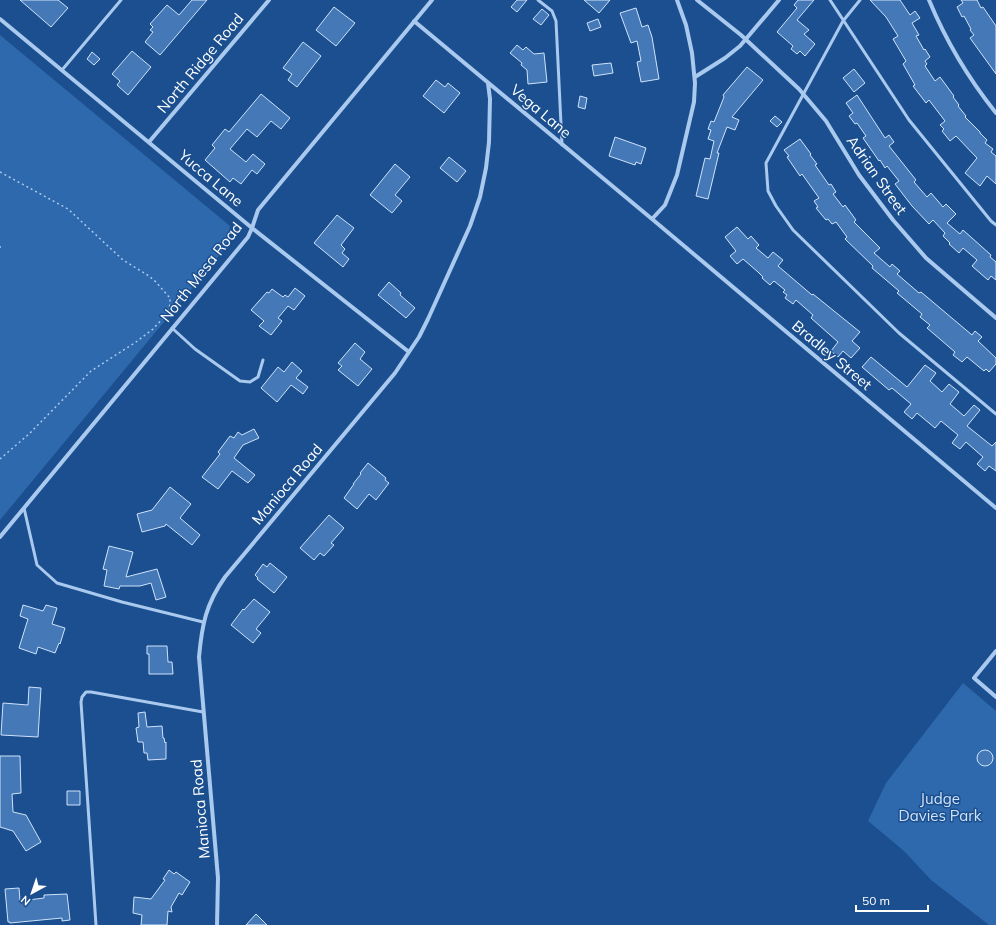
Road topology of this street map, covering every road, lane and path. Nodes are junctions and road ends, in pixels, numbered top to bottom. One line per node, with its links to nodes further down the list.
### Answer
1 (121, 0): 15 (lane)
2 (269, 0): 20 (street, North Ridge Road)
3 (432, 0): 12 (street, North Mesa Road)
4 (538, 0): 21 (lane)
5 (677, 0): 16 (street)
6 (697, 0): 14 (street, Adrian Street)
7 (779, 0): 14 (street)
8 (830, 0): 13 (lane)
9 (860, 0): 13 (lane)
10 (928, 0): 19 (street)
11 (0, 19): 15 (street, Yucca Lane)
12 (414, 21): 17 (street, Vega Lane); 25 (street, North Mesa Road)
13 (844, 21): 18 (lane); 24 (lane)
14 (745, 39): 16 (street); 18 (street, Adrian Street)
15 (62, 70): 20 (street, Yucca Lane)
16 (695, 77): 23 (street)
17 (488, 83): 21 (street, Vega Lane); 30 (street, Manioca Road)
18 (803, 94): 28 (street, Adrian Street); 32 (lane)
19 (996, 113)
20 (149, 142): 25 (street, Yucca Lane)
21 (562, 145): 23 (street, Vega Lane)
22 (0, 172): 33 (path)
23 (652, 220): 35 (street, Bradley Street)
24 (996, 225)
25 (252, 228): 29 (street, North Mesa Road); 30 (street, Yucca Lane)
26 (0, 246): 27 (path)
27 (0, 250)
28 (996, 318)
29 (172, 328): 31 (lane); 34 (street, North Mesa Road)
30 (410, 352): 37 (street, Manioca Road)
31 (263, 360)
32 (996, 414)
33 (0, 459)
34 (24, 508): 36 (street, North Mesa Road); 37 (lane)
35 (996, 508)
36 (0, 537)
37 (203, 622): 40 (street, Manioca Road)
38 (996, 651): 39 (street)
39 (996, 697)
40 (203, 712): 41 (lane); 42 (street, Manioca Road)
41 (96, 925)
42 (217, 925)

